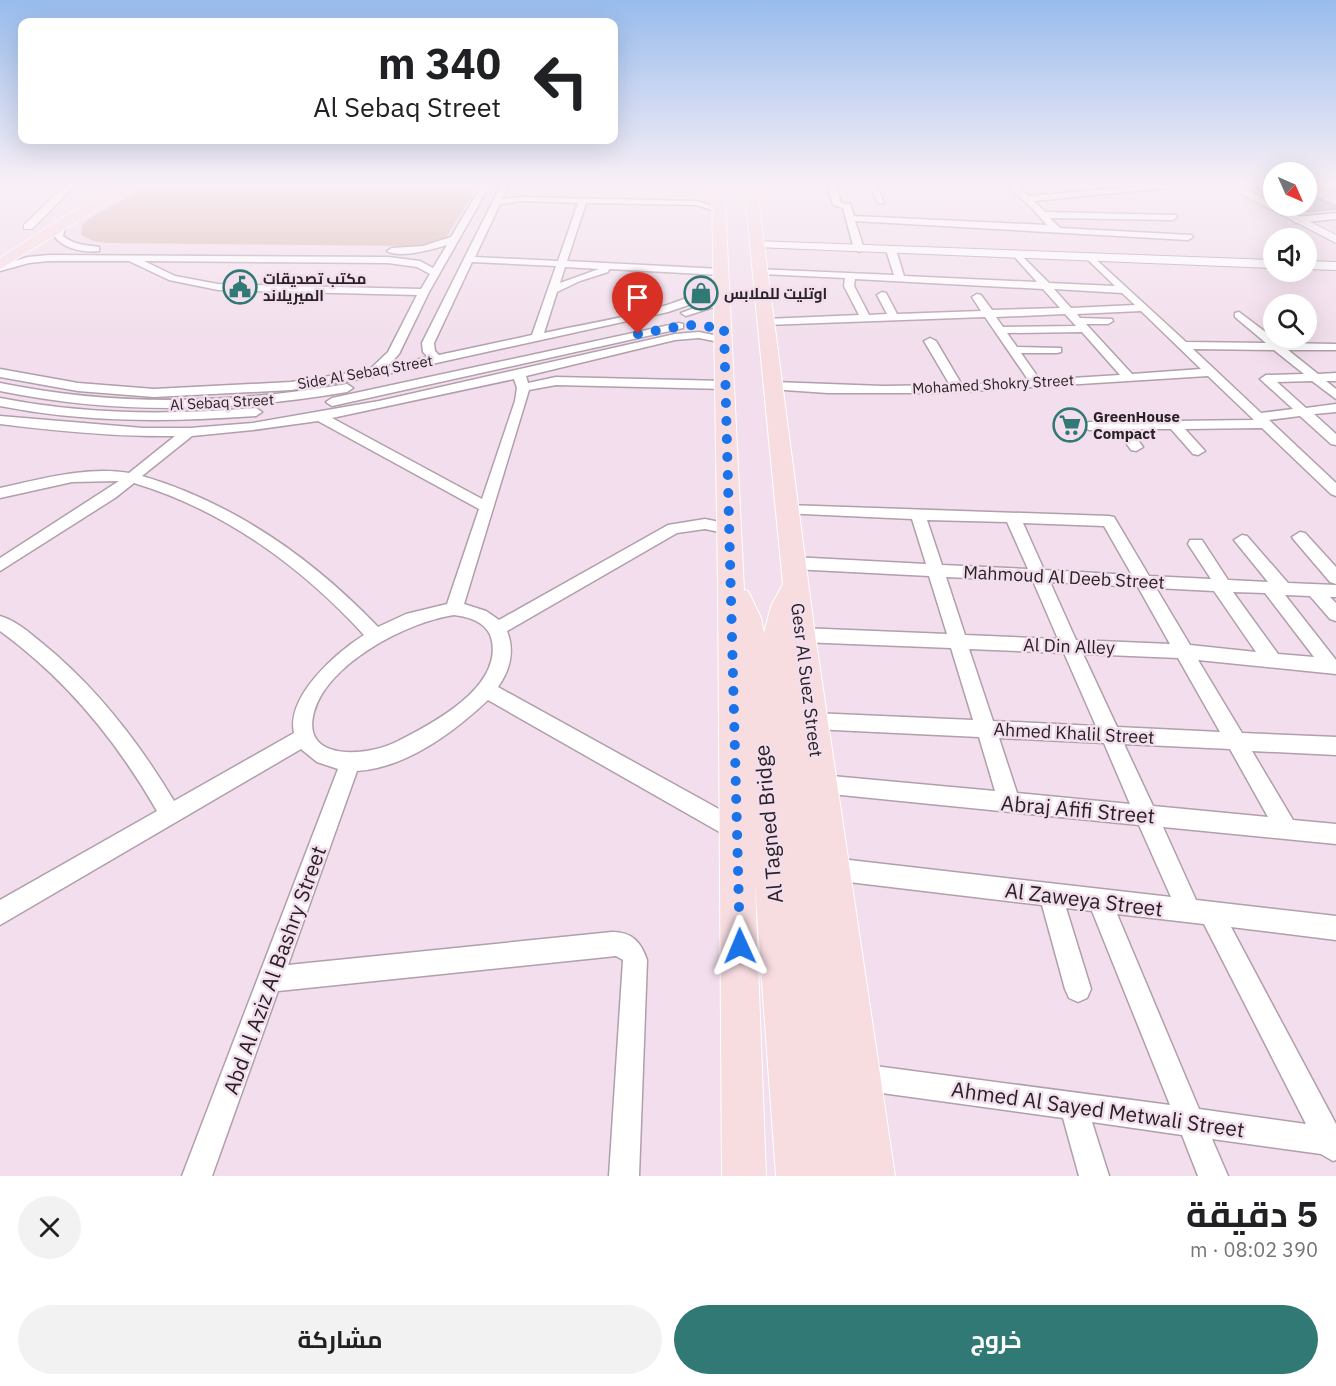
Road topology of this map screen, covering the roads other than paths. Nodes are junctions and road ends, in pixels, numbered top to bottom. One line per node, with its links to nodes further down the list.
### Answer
1 (42, 238): 23 (main road)
2 (61, 238): 9 (street)
3 (479, 238): 18 (street)
4 (570, 238): 20 (street)
5 (718, 238): 37 (main road)
6 (757, 238): 10 (main road, Gesr Al Suez Street)
7 (856, 238): 12 (street)
8 (455, 239): 11 (street); 27 (street)
9 (72, 245): 11 (street); 16 (street)
10 (758, 245): 12 (street); 26 (main road, Gesr Al Suez Street)
11 (422, 249): 19 (street)
12 (859, 249): 13 (street)
13 (891, 250): 14 (street); 29 (street)
14 (1018, 255): 15 (street); 30 (street)
15 (1090, 257): 21 (street); 32 (street)
16 (49, 258): 17 (street); 23 (street)
17 (129, 258): 19 (street); 33 (street)
18 (468, 259): 20 (street); 54 (street)
19 (414, 262): 27 (street)
20 (562, 263): 25 (street); 31 (street)
21 (1263, 264)
22 (1317, 265): 24 (street)
23 (0, 266)
24 (1336, 266)
25 (621, 267): 31 (street); 37 (street)
26 (761, 271): 28 (street); 46 (main road, Gesr Al Suez Street)
27 (435, 273): 33 (street)
28 (850, 276): 29 (street); 43 (street)
29 (900, 278): 30 (street)
30 (1047, 286): 32 (street); 38 (street)
31 (553, 290): 50 (street)
32 (1125, 290): 36 (street)
33 (424, 292): 52 (street)
34 (882, 295): 42 (street)
35 (977, 297): 40 (street)
36 (1144, 308): 38 (street); 53 (street)
37 (715, 311): 39 (street, Al Sebaq Street); 39 (street); 44 (street, Side Al Sebaq Street); 61 (street, Al Sebaq Street); 61 (street, Side Al Sebaq Street); 73 (main road)
38 (1069, 311): 40 (street); 47 (street)
39 (691, 312): 44 (street, Al Sebaq Street)
40 (989, 314): 42 (street); 48 (street)
41 (1239, 315): 49 (street)
42 (894, 318): 43 (street)
43 (866, 319): 46 (street)
44 (637, 320): 50 (street, Side Al Sebaq Street); 62 (street, Al Sebaq Street)
45 (1108, 321): 47 (street)
46 (766, 322): 74 (main road, Gesr Al Suez Street)
47 (1081, 325): 48 (street); 67 (street)
48 (1000, 330): 59 (street)
49 (1263, 335)
50 (537, 337): 62 (street, Side Al Sebaq Street)
51 (930, 341): 76 (street)
52 (397, 345): 54 (street); 66 (street)
53 (1182, 345): 55 (street); 64 (street)
54 (419, 346): 63 (street)
55 (1263, 346)
56 (1317, 347): 58 (street)
57 (1278, 348): 68 (street)
58 (1336, 348)
59 (1014, 350): 60 (street); 72 (street)
60 (1057, 350)
61 (579, 354): 70 (street, Side Al Sebaq Street); 71 (street); 78 (street, Al Sebaq Street)
62 (464, 358): 63 (street, Side Al Sebaq Street); 78 (street, Al Sebaq Street)
63 (437, 359): 66 (street, Side Al Sebaq Street)
64 (1211, 372): 67 (street, Mohamed Shokry Street); 85 (street)
65 (0, 373): 78 (street, Side Al Sebaq Street)
66 (373, 373): 78 (street, Side Al Sebaq Street)
67 (1128, 377): 72 (street, Mohamed Shokry Street)
68 (1313, 377): 69 (street); 77 (street); 81 (street)
69 (1336, 377)
70 (521, 381): 71 (street); 83 (street, Side Al Sebaq Street); 98 (street)
71 (585, 381): 73 (street)
72 (1036, 383): 76 (street, Mohamed Shokry Street)
73 (725, 385): 102 (main road)
74 (774, 386): 76 (street, Mohamed Shokry Street); 99 (main road, Gesr Al Suez Street)
75 (0, 387): 78 (street, Al Sebaq Street)
76 (957, 387)
77 (1336, 395)
78 (288, 397): 82 (street, Al Sebaq Street); 86 (street)
79 (0, 402): 82 (street, Al Sebaq Street)
80 (1336, 408): 81 (street)
81 (1302, 412): 85 (street); 92 (street)
82 (166, 417): 90 (street)
83 (321, 417): 86 (street, Side Al Sebaq Street); 98 (street)
84 (0, 420): 90 (street, Side Al Sebaq Street)
85 (1262, 421): 88 (street); 96 (street)
86 (281, 423): 91 (street, Side Al Sebaq Street)
87 (1120, 425): 88 (street); 89 (street); 93 (street)
88 (1175, 425): 94 (street)
89 (1089, 426)
90 (154, 431): 91 (street, Side Al Sebaq Street)
91 (189, 432): 95 (street)
92 (1336, 441)
93 (1136, 447)
94 (1198, 451)
95 (132, 478): 97 (street); 106 (street); 122 (street)
96 (1333, 484)
97 (0, 493)
98 (486, 507): 117 (street)
99 (787, 510): 100 (street); 108 (main road, Gesr Al Suez Street)
100 (918, 515): 101 (street); 107 (street)
101 (1013, 518): 109 (street); 111 (street)
102 (729, 529): 112 (main road); 120 (street)
103 (1300, 537): 110 (street)
104 (1242, 540): 114 (street)
105 (1196, 544): 113 (street)
106 (0, 565)
107 (936, 570): 108 (street, Mahmoud Al Deeb Street); 109 (street, Mahmoud Al Deeb Street); 123 (street)
108 (794, 575): 121 (main road, Gesr Al Suez Street); 159 (main road, Al Tagned Bridge)
109 (1039, 576): 111 (street, Mahmoud Al Deeb Street); 124 (street)
110 (1336, 578)
111 (1144, 581): 113 (street, Mahmoud Al Deeb Street); 125 (street)
112 (731, 585): 141 (main road); 158 (main road, Al Tagned Bridge)
113 (1222, 585): 114 (street, Mahmoud Al Deeb Street); 126 (street)
114 (1277, 588): 115 (street, Mahmoud Al Deeb Street); 127 (street)
115 (1315, 590): 116 (street, Mahmoud Al Deeb Street); 118 (street)
116 (1336, 591)
117 (454, 609): 120 (street); 122 (street)
118 (1336, 615)
119 (0, 622): 138 (street)
120 (497, 629): 128 (street)
121 (801, 635): 123 (street, Al Din Alley); 129 (main road, Gesr Al Suez Street)
122 (376, 637): 132 (street)
123 (958, 641): 124 (street, Al Din Alley); 130 (street)
124 (1070, 646): 125 (street, Al Din Alley); 131 (street)
125 (1184, 651): 126 (street, Al Din Alley); 133 (street)
126 (1272, 660): 127 (street, Al Din Alley)
127 (1333, 667)
128 (485, 689): 135 (street); 141 (street)
129 (813, 721): 130 (street, Ahmed Khalil Street); 136 (main road, Gesr Al Suez Street)
130 (986, 729): 131 (street, Ahmed Khalil Street); 137 (street)
131 (1110, 735): 133 (street, Ahmed Khalil Street); 139 (street)
132 (305, 736): 135 (street); 138 (street)
133 (1235, 741): 134 (street, Ahmed Khalil Street); 140 (street)
134 (1336, 746)
135 (350, 764): 149 (street, Abd Al Aziz Al Bashry Street)
136 (821, 784): 137 (street, Abraj Afifi Street); 143 (main road, Gesr Al Suez Street)
137 (1009, 802): 139 (street, Abraj Afifi Street)
138 (170, 814): 147 (street)
139 (1146, 815): 140 (street, Abraj Afifi Street); 146 (street)
140 (1286, 828): 142 (street, Abraj Afifi Street)
141 (738, 831): 157 (main road)
142 (1336, 834)
143 (832, 869): 144 (street, Al Zaweya Street); 151 (main road, Gesr Al Suez Street)
144 (1051, 895): 145 (street, Al Zaweya Street); 150 (street)
145 (1099, 900): 146 (street, Al Zaweya Street); 153 (street)
146 (1200, 912): 148 (street, Al Zaweya Street); 154 (street)
147 (0, 913)
148 (1336, 928)
149 (270, 979): 155 (street, Abd Al Aziz Al Bashry Street); 156 (street)
150 (1078, 989)
151 (859, 1077): 152 (street, Ahmed Al Sayed Metwali Street); 160 (main road, Gesr Al Suez Street)
152 (1073, 1106): 153 (street, Ahmed Al Sayed Metwali Street); 161 (street)
153 (1191, 1122): 154 (street, Ahmed Al Sayed Metwali Street); 162 (street)
154 (1334, 1146)
155 (197, 1176)
156 (624, 1176)
157 (744, 1176)
158 (798, 1176)
159 (834, 1176)
160 (873, 1176)
161 (1094, 1176)
162 (1213, 1176)

